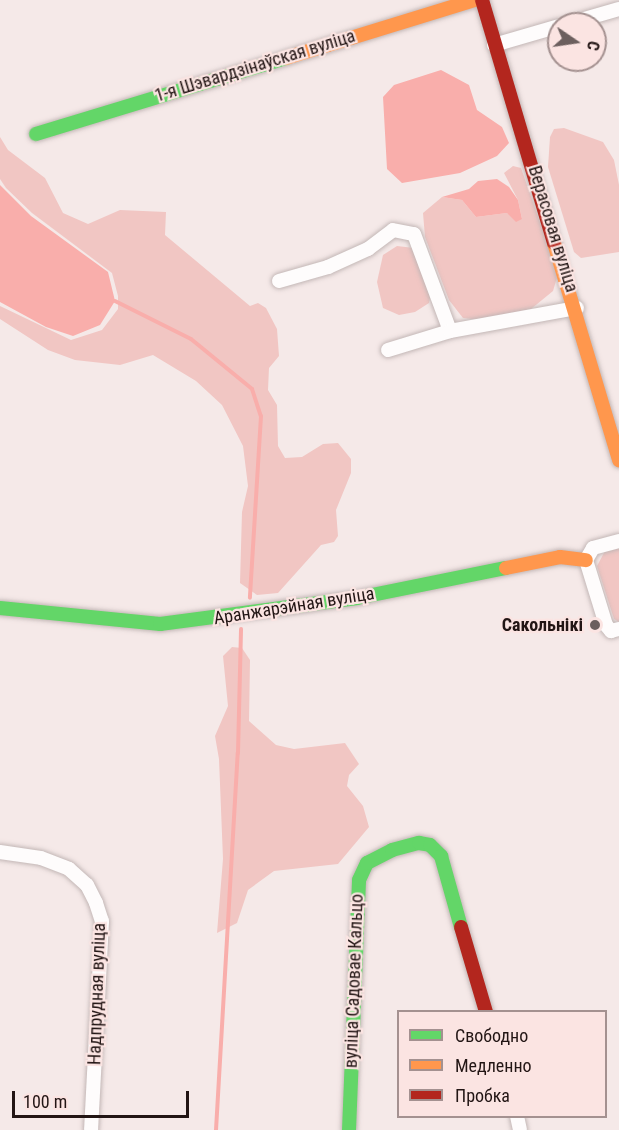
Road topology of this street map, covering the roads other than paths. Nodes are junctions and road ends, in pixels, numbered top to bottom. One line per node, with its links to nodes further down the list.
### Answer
1 (474, 0): 5 (street, 1-я Шэвардзінаўская вуліца)
2 (482, 0): 4 (street, Верасовая вуліца)
3 (547, 30): 4 (street)
4 (495, 45): 7 (street, Верасовая вуліца)
5 (36, 135)
6 (279, 281): 8 (street)
7 (577, 308): 8 (street); 10 (street, Верасовая вуліца)
8 (450, 331): 9 (street)
9 (388, 350)
10 (619, 460)
11 (619, 541): 12 (street)
12 (586, 560): 13 (street, Аранжарэйная вуліца); 14 (street)
13 (0, 608)
14 (617, 634)
15 (0, 852): 17 (street, Надпрудная вуліца)
16 (486, 1010): 18 (street, вуліца Садовае Кальцо)
17 (91, 1130)
18 (349, 1130)

